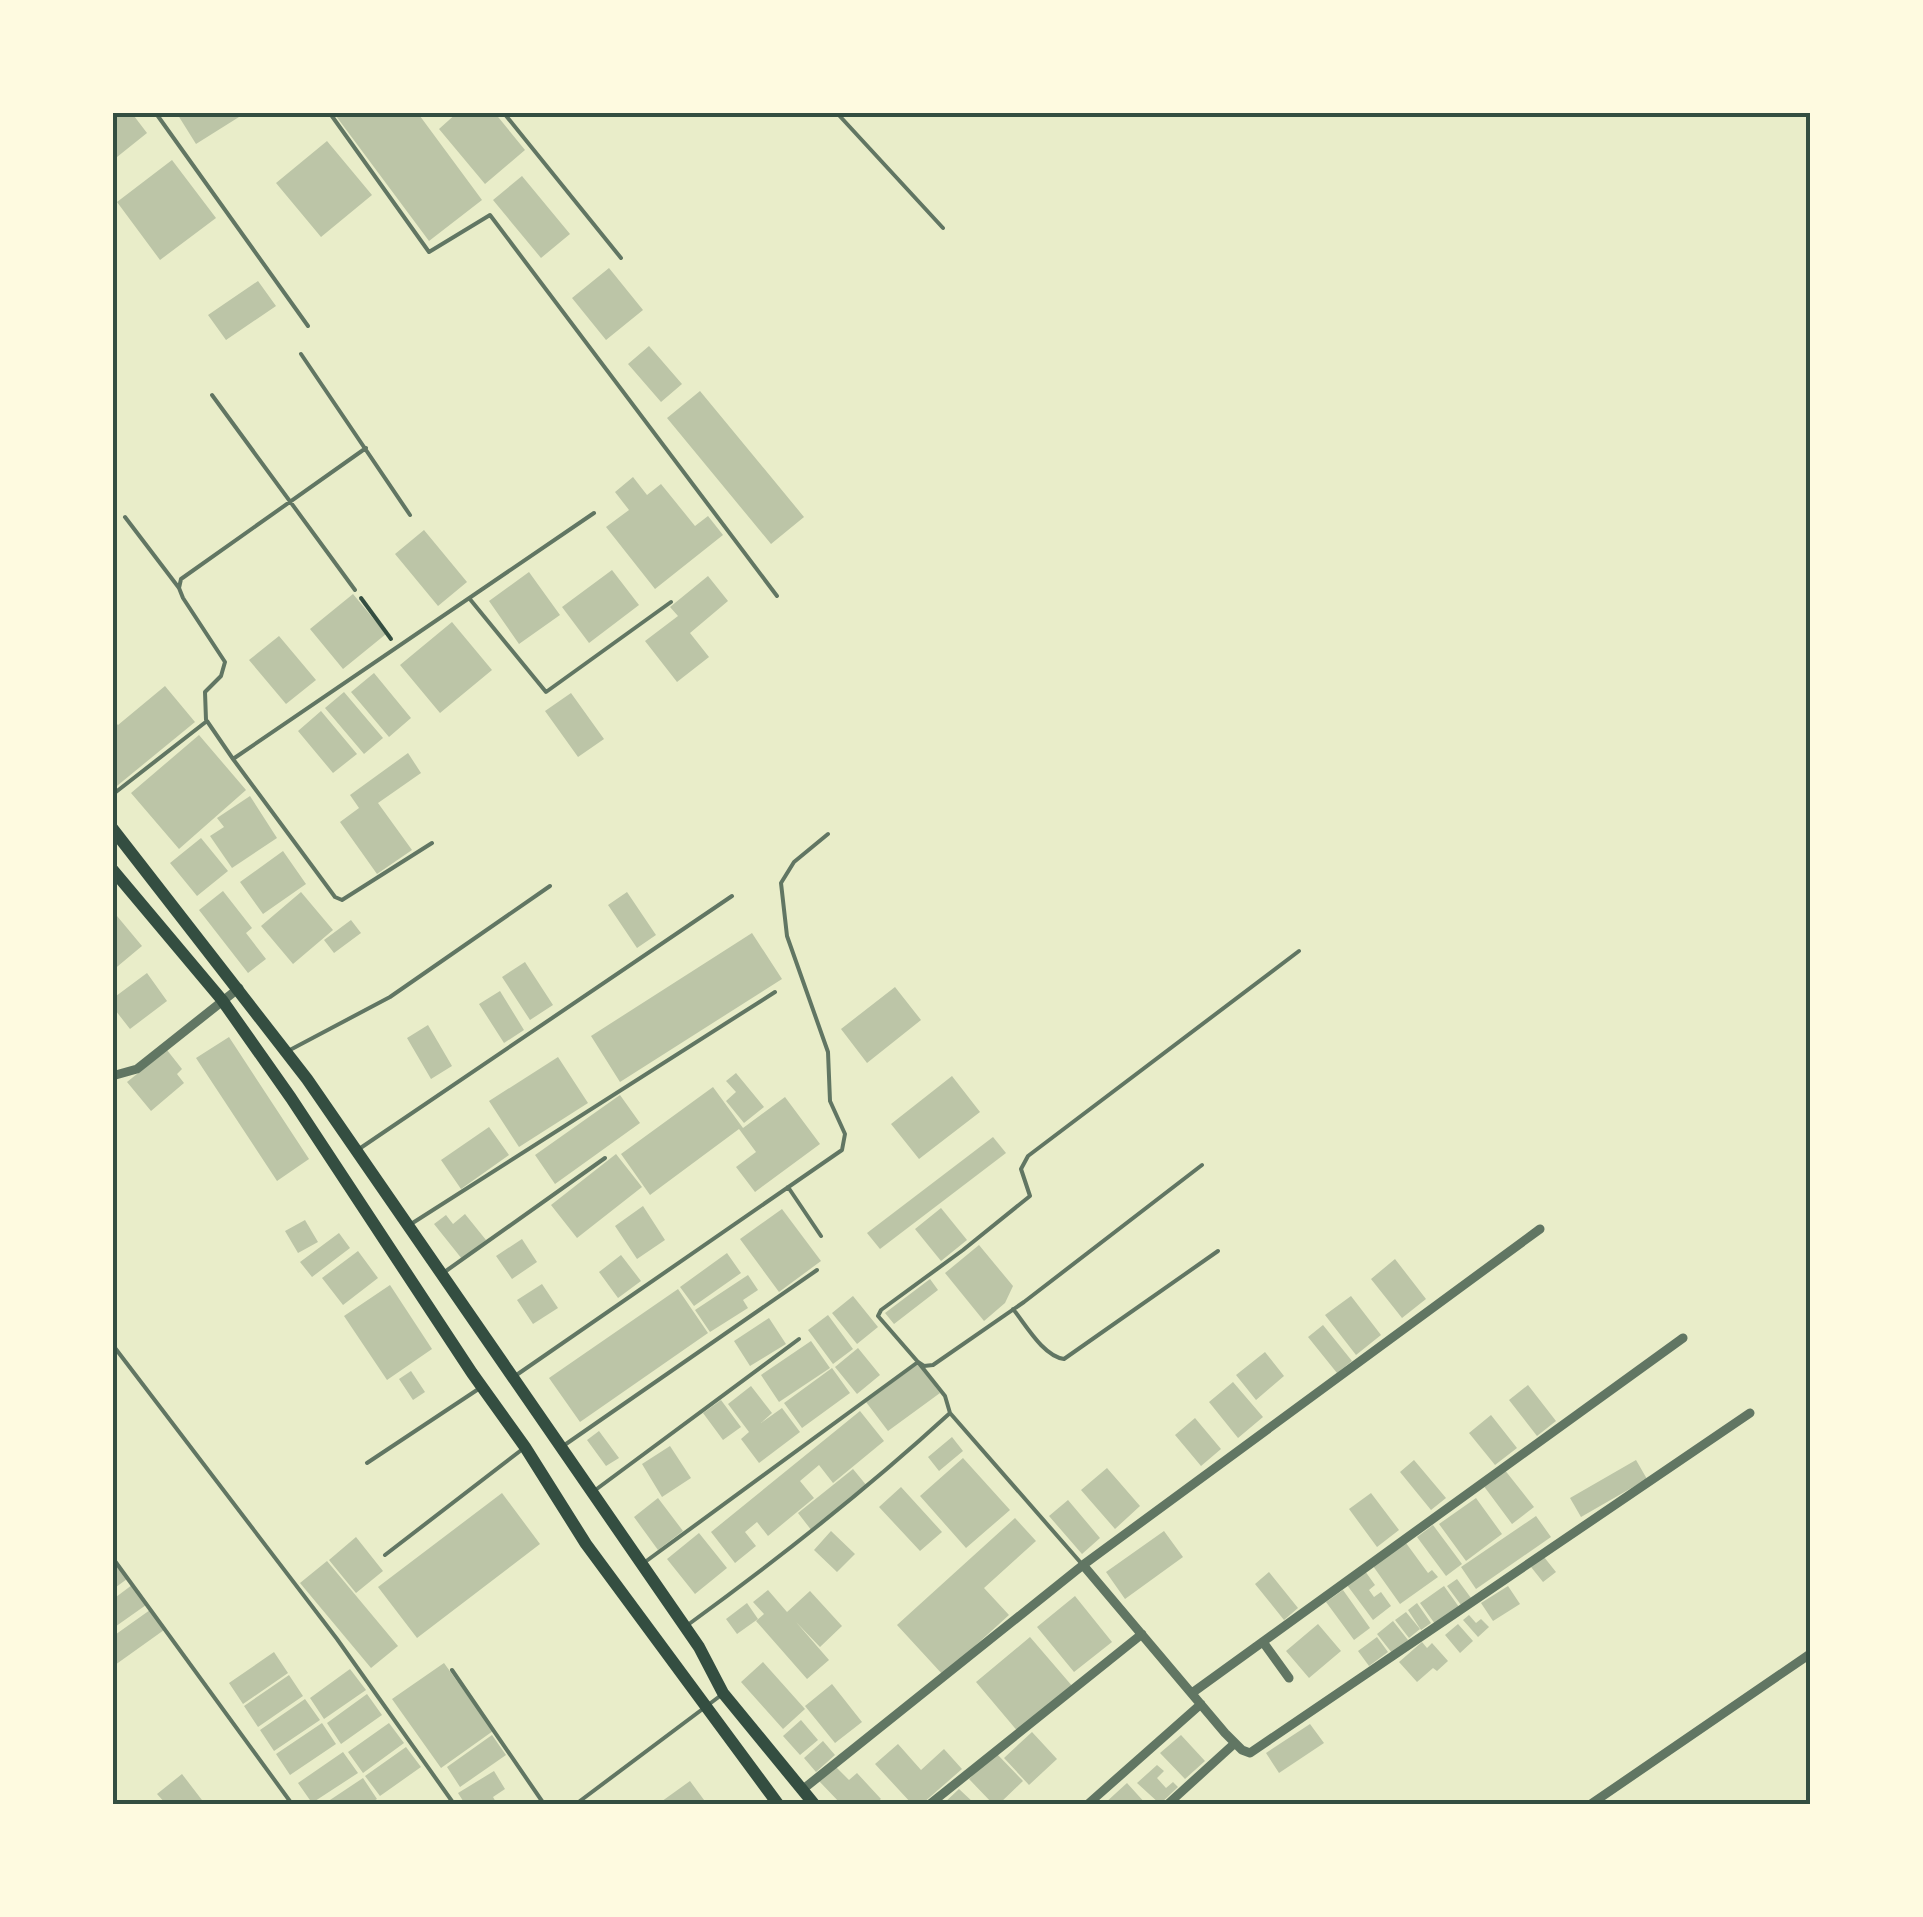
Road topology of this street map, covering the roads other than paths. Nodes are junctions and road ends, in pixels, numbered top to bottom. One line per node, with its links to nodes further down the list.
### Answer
1 (155, 112): 7 (lane)
2 (329, 112): 17 (lane)
3 (503, 112): 6 (lane)
4 (836, 112): 5 (lane)
5 (943, 228)
6 (621, 258)
7 (308, 326)
8 (301, 354): 10 (lane)
9 (212, 395): 11 (lane)
10 (366, 448): 11 (lane); 13 (lane)
11 (290, 500): 15 (lane); 16 (lane)
12 (594, 513): 18 (lane)
13 (410, 515)
14 (125, 517): 15 (lane)
15 (179, 588): 20 (lane)
16 (355, 590)
17 (778, 596)
18 (468, 598): 19 (lane); 21 (lane)
19 (671, 602)
20 (206, 721): 21 (lane); 22 (lane)
21 (233, 759): 25 (lane)
22 (112, 795)
23 (112, 828): 30 (main road)
24 (828, 834): 38 (lane)
25 (432, 843)
26 (112, 868): 32 (main road)
27 (550, 886): 33 (lane)
28 (732, 896): 35 (lane)
29 (1299, 951): 49 (lane)
30 (239, 988): 32 (street); 33 (main road)
31 (775, 992): 39 (lane)
32 (222, 1000): 34 (street); 51 (main road)
33 (286, 1051): 35 (main road)
34 (112, 1076)
35 (356, 1152): 39 (main road)
36 (605, 1158): 44 (lane)
37 (1202, 1165): 45 (lane)
38 (788, 1187): 41 (lane); 50 (lane)
39 (407, 1226): 44 (main road)
40 (1540, 1229): 61 (street)
41 (821, 1236)
42 (1218, 1251): 45 (lane)
43 (817, 1270): 55 (lane)
44 (440, 1274): 50 (main road)
45 (1013, 1309): 49 (lane)
46 (1683, 1338): 64 (street)
47 (799, 1340): 57 (lane)
48 (112, 1344): 77 (lane)
49 (918, 1362): 52 (lane); 60 (lane)
50 (511, 1378): 55 (main road)
51 (482, 1386): 54 (main road); 56 (lane)
52 (950, 1412): 61 (lane); 62 (lane)
53 (1750, 1413): 72 (street)
54 (525, 1448): 58 (lane); 71 (main road)
55 (560, 1448): 57 (main road)
56 (367, 1463)
57 (591, 1493): 60 (main road)
58 (385, 1555)
59 (112, 1557): 76 (lane)
60 (641, 1565): 62 (main road)
61 (1083, 1565): 63 (street); 73 (street)
62 (685, 1628): 68 (main road)
63 (1142, 1634): 69 (street); 82 (street)
64 (1263, 1642): 67 (street); 69 (street)
65 (1810, 1654): 85 (street)
66 (452, 1670): 78 (lane)
67 (1288, 1678)
68 (724, 1693): 71 (lane); 73 (main road)
69 (1192, 1693): 70 (street)
70 (1201, 1704): 72 (street); 83 (street)
71 (705, 1709): 79 (lane); 80 (main road)
72 (1235, 1743): 84 (street)
73 (802, 1790): 81 (main road)
74 (112, 1796): 75 (lane)
75 (118, 1804)
76 (292, 1804)
77 (454, 1804)
78 (544, 1804)
79 (576, 1804)
80 (778, 1804)
81 (814, 1804)
82 (930, 1804)
83 (1088, 1804)
84 (1168, 1804)
85 (1591, 1804)

